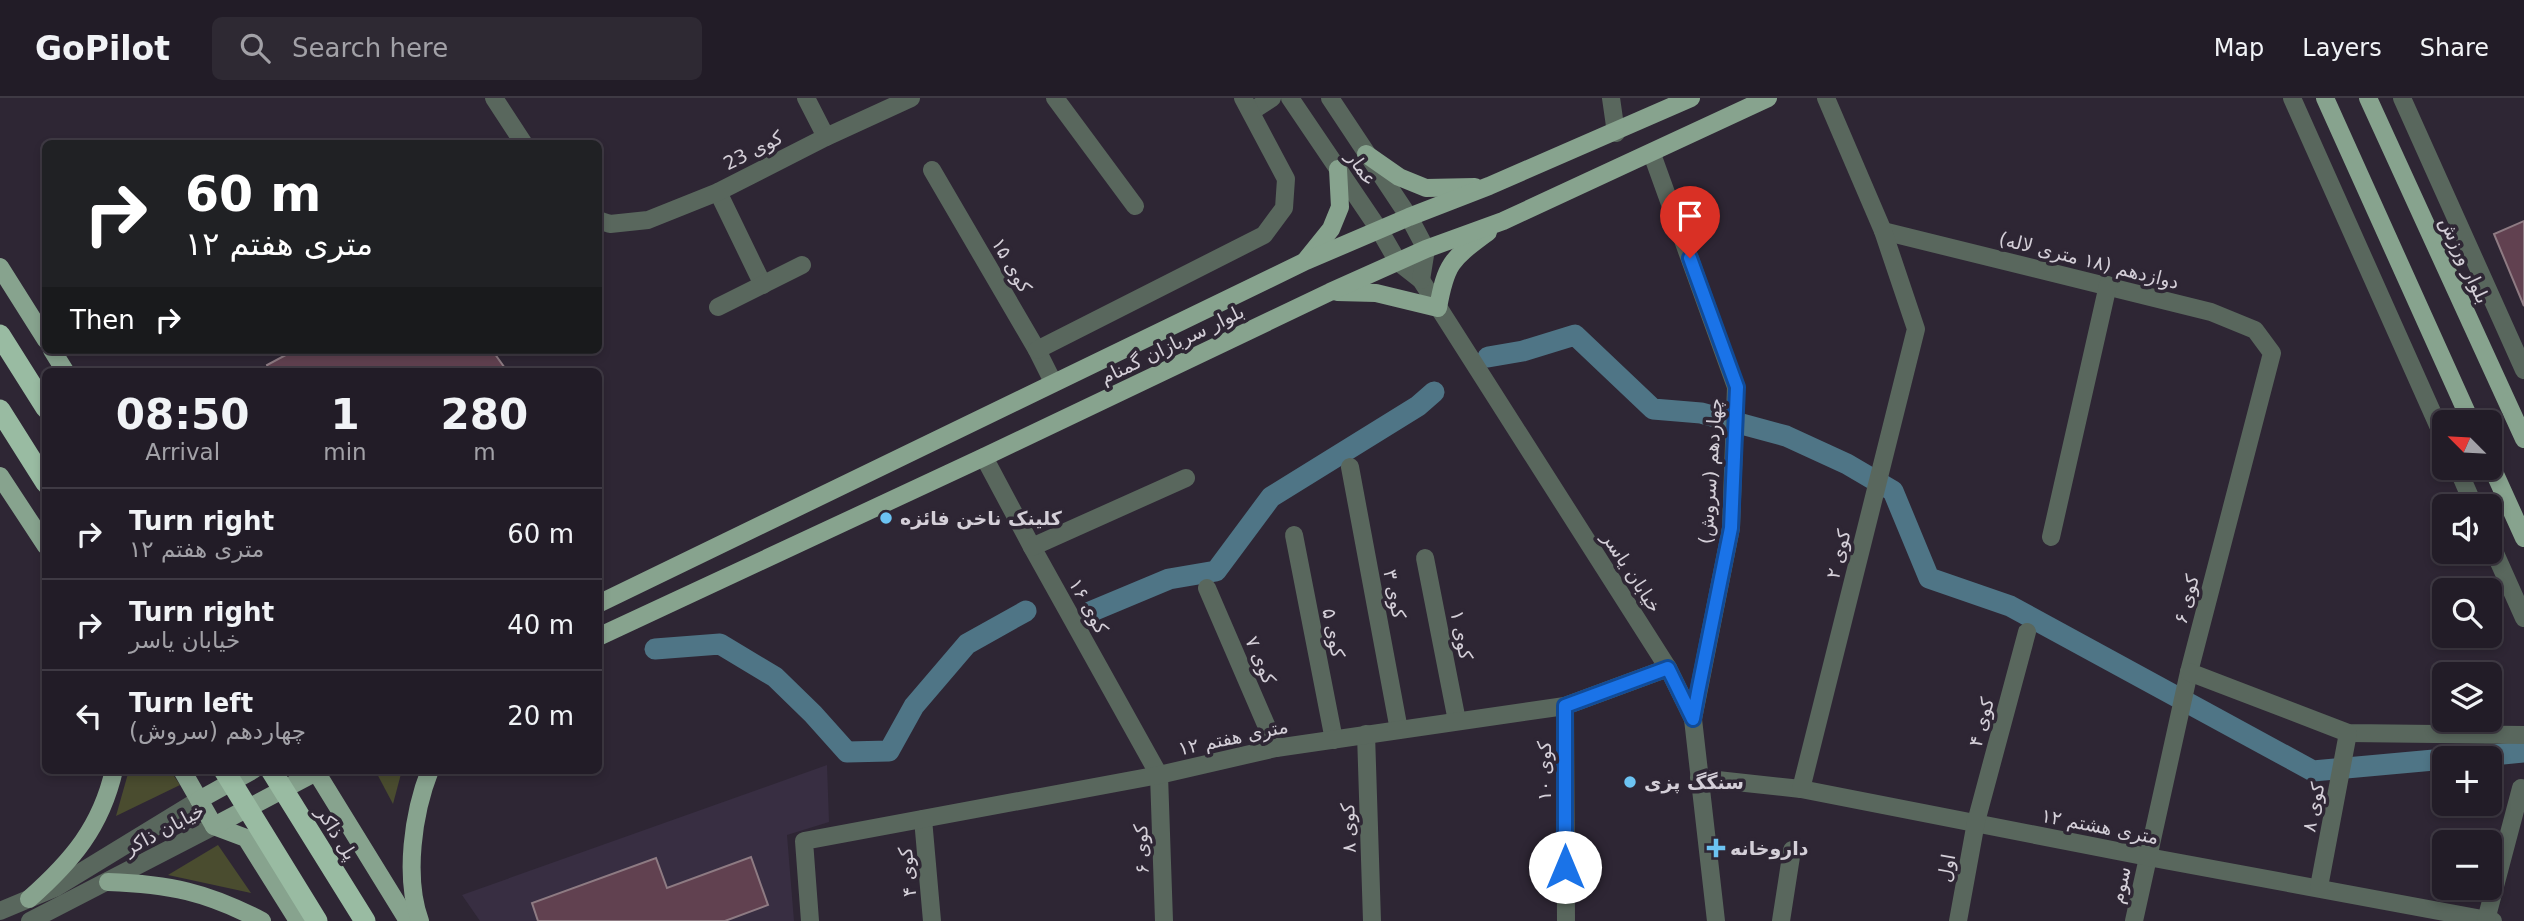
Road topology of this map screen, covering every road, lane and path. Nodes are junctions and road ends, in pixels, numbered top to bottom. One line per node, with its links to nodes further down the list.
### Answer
1 (494, 98): 19 (street)
2 (806, 98): 18 (street)
3 (911, 98): 18 (street, کوی 23)
4 (1055, 98): 26 (street)
5 (1272, 98): 16 (street)
6 (1290, 98): 22 (street, عمار)
7 (1330, 98): 20 (street, عمار)
8 (1611, 98): 17 (street)
9 (1691, 98): 17 (main road, بلوار سربازان گمنام)
10 (1768, 98): 21 (main road, بلوار سربازان گمنام)
11 (1826, 98): 31 (street)
12 (2292, 98): 52 (street)
13 (2325, 98): 51 (main road)
14 (2368, 98): 53 (main road, بلوار ورزش)
15 (2402, 98): 47 (street)
16 (1248, 105): 45 (street)
17 (1616, 133): 24 (main road, بلوار سربازان گمنام)
18 (826, 137): 25 (street, کوی 23)
19 (521, 140)
20 (1366, 154): 24 (main road); 27 (street, عمار)
21 (1652, 154): 28 (main road, بلوار سربازان گمنام); 75 (street, چهاردهم (سروش))
22 (1338, 169): 30 (street, عمار); 33 (main road)
23 (932, 170): 45 (street, کوی ۱۵)
24 (1489, 187): 27 (main road, بلوار سربازان گمنام)
25 (718, 192): 29 (street, کوی 23); 38 (street)
26 (1135, 206)
27 (1409, 217): 30 (main road, بلوار سربازان گمنام); 32 (street, عمار)
28 (1503, 221): 32 (main road, بلوار سربازان گمنام); 42 (main road)
29 (604, 222)
30 (1380, 230): 33 (main road, بلوار سربازان گمنام); 34 (street, عمار)
31 (1883, 231): 39 (street, دوازدهم (۱۸ متری لاله)); 94 (street, کوی ۲)
32 (1426, 249): 34 (main road, بلوار سربازان گمنام); 37 (street)
33 (1306, 261): 48 (main road, بلوار سربازان گمنام)
34 (1398, 262): 37 (street, خیابان یاسر); 40 (main road, بلوار سربازان گمنام)
35 (802, 265): 38 (street)
36 (0, 267): 43 (main road)
37 (1421, 280): 42 (street, خیابان یاسر)
38 (763, 285): 41 (street)
39 (2108, 285): 46 (street, دوازدهم (۱۸ متری لاله)); 61 (street)
40 (1330, 292): 42 (main road); 54 (main road, بلوار سربازان گمنام)
41 (719, 307)
42 (1438, 308): 72 (street, خیابان یاسر)
43 (42, 334)
44 (0, 335): 49 (highway)
45 (1037, 350): 48 (street, کوی ۱۵)
46 (2272, 353): 73 (street, کوی ۶)
47 (2524, 370)
48 (1053, 382): 68 (main road, بلوار سربازان گمنام)
49 (42, 402)
50 (0, 410): 57 (highway)
51 (2466, 410)
52 (2432, 411)
53 (2524, 439)
54 (984, 457): 64 (street, کوی ۱۶); 71 (main road, بلوار سربازان گمنام)
55 (1350, 467): 77 (street, کوی ۳)
56 (0, 476): 63 (main road)
57 (42, 477)
58 (1186, 478): 64 (street)
59 (2498, 480): 62 (main road)
60 (1294, 535): 81 (street, کوی ۵)
61 (2050, 537)
62 (2524, 538)
63 (42, 540)
64 (1032, 547): 91 (street, کوی ۱۶)
65 (1425, 558): 76 (street, کوی ۱)
66 (2500, 564): 69 (street)
67 (1207, 587): 82 (street, کوی ۷)
68 (602, 602)
69 (2524, 618)
70 (2027, 632): 97 (street, کوی ۴)
71 (602, 635)
72 (1668, 668): 74 (street, ۱۲ متری هفتم); 75 (street, خیابان یاسر)
73 (2189, 672): 78 (street); 100 (street, کوی ۶)
74 (1565, 706): 76 (street, ۱۲ متری هفتم); 118 (street, کوی ۱۰)
75 (1693, 719): 92 (street, خیابان یاسر)
76 (1457, 721): 77 (street, ۱۲ متری هفتم)
77 (1399, 730): 79 (street, ۱۲ متری هفتم)
78 (2348, 733): 80 (street); 102 (street, کوی ۸)
79 (1366, 734): 81 (street, ۱۲ متری هفتم); 117 (street, کوی ۸)
80 (2524, 735)
81 (1334, 740): 82 (street, ۱۲ متری هفتم)
82 (1276, 748): 91 (street, ۱۲ متری هفتم)
83 (113, 774): 103 (main road)
84 (183, 774): 95 (main road)
85 (225, 774): 110 (highway, bridge)
86 (246, 774): 95 (main road, خیابان ذاکر)
87 (273, 774): 111 (highway, پل ذاکر, bridge)
88 (311, 774): 98 (main road, خیابان ذاکر)
89 (319, 774): 112 (main road)
90 (428, 774): 113 (main road)
91 (1159, 775): 96 (street, ۱۲ متری هفتم); 116 (street, کوی ۶)
92 (1699, 778): 94 (street, ۱۲ متری هشتم); 119 (street, خیابان یاسر)
93 (2521, 788): 106 (street)
94 (1801, 789): 97 (street, ۱۲ متری هشتم)
95 (199, 800): 98 (main road); 103 (street, خیابان ذاکر)
96 (923, 819): 114 (street, ۱۲ متری هفتم); 115 (street, کوی ۴)
97 (1976, 822): 100 (street, ۱۲ متری هشتم); 121 (street, اول)
98 (214, 826): 101 (street, خیابان ذاکر); 109 (main road)
99 (1792, 850): 120 (street)
100 (2148, 857): 102 (street, ۱۲ متری هشتم); 122 (street, سوم)
101 (108, 882): 107 (street, خیابان ذاکر); 108 (main road)
102 (2319, 887): 105 (street, ۱۲ متری هشتم)
103 (29, 899): 104 (street, خیابان ذاکر)
104 (0, 911)
105 (2395, 913): 106 (street, ۱۲ متری هشتم)
106 (2489, 920)
107 (30, 921)
108 (262, 921)
109 (298, 921)
110 (317, 921)
111 (365, 921)
112 (408, 921)
113 (420, 921)
114 (810, 921)
115 (932, 921)
116 (1164, 921)
117 (1372, 921)
118 (1566, 921)
119 (1716, 921)
120 (1781, 921)
121 (1958, 921)
122 (2134, 921)

